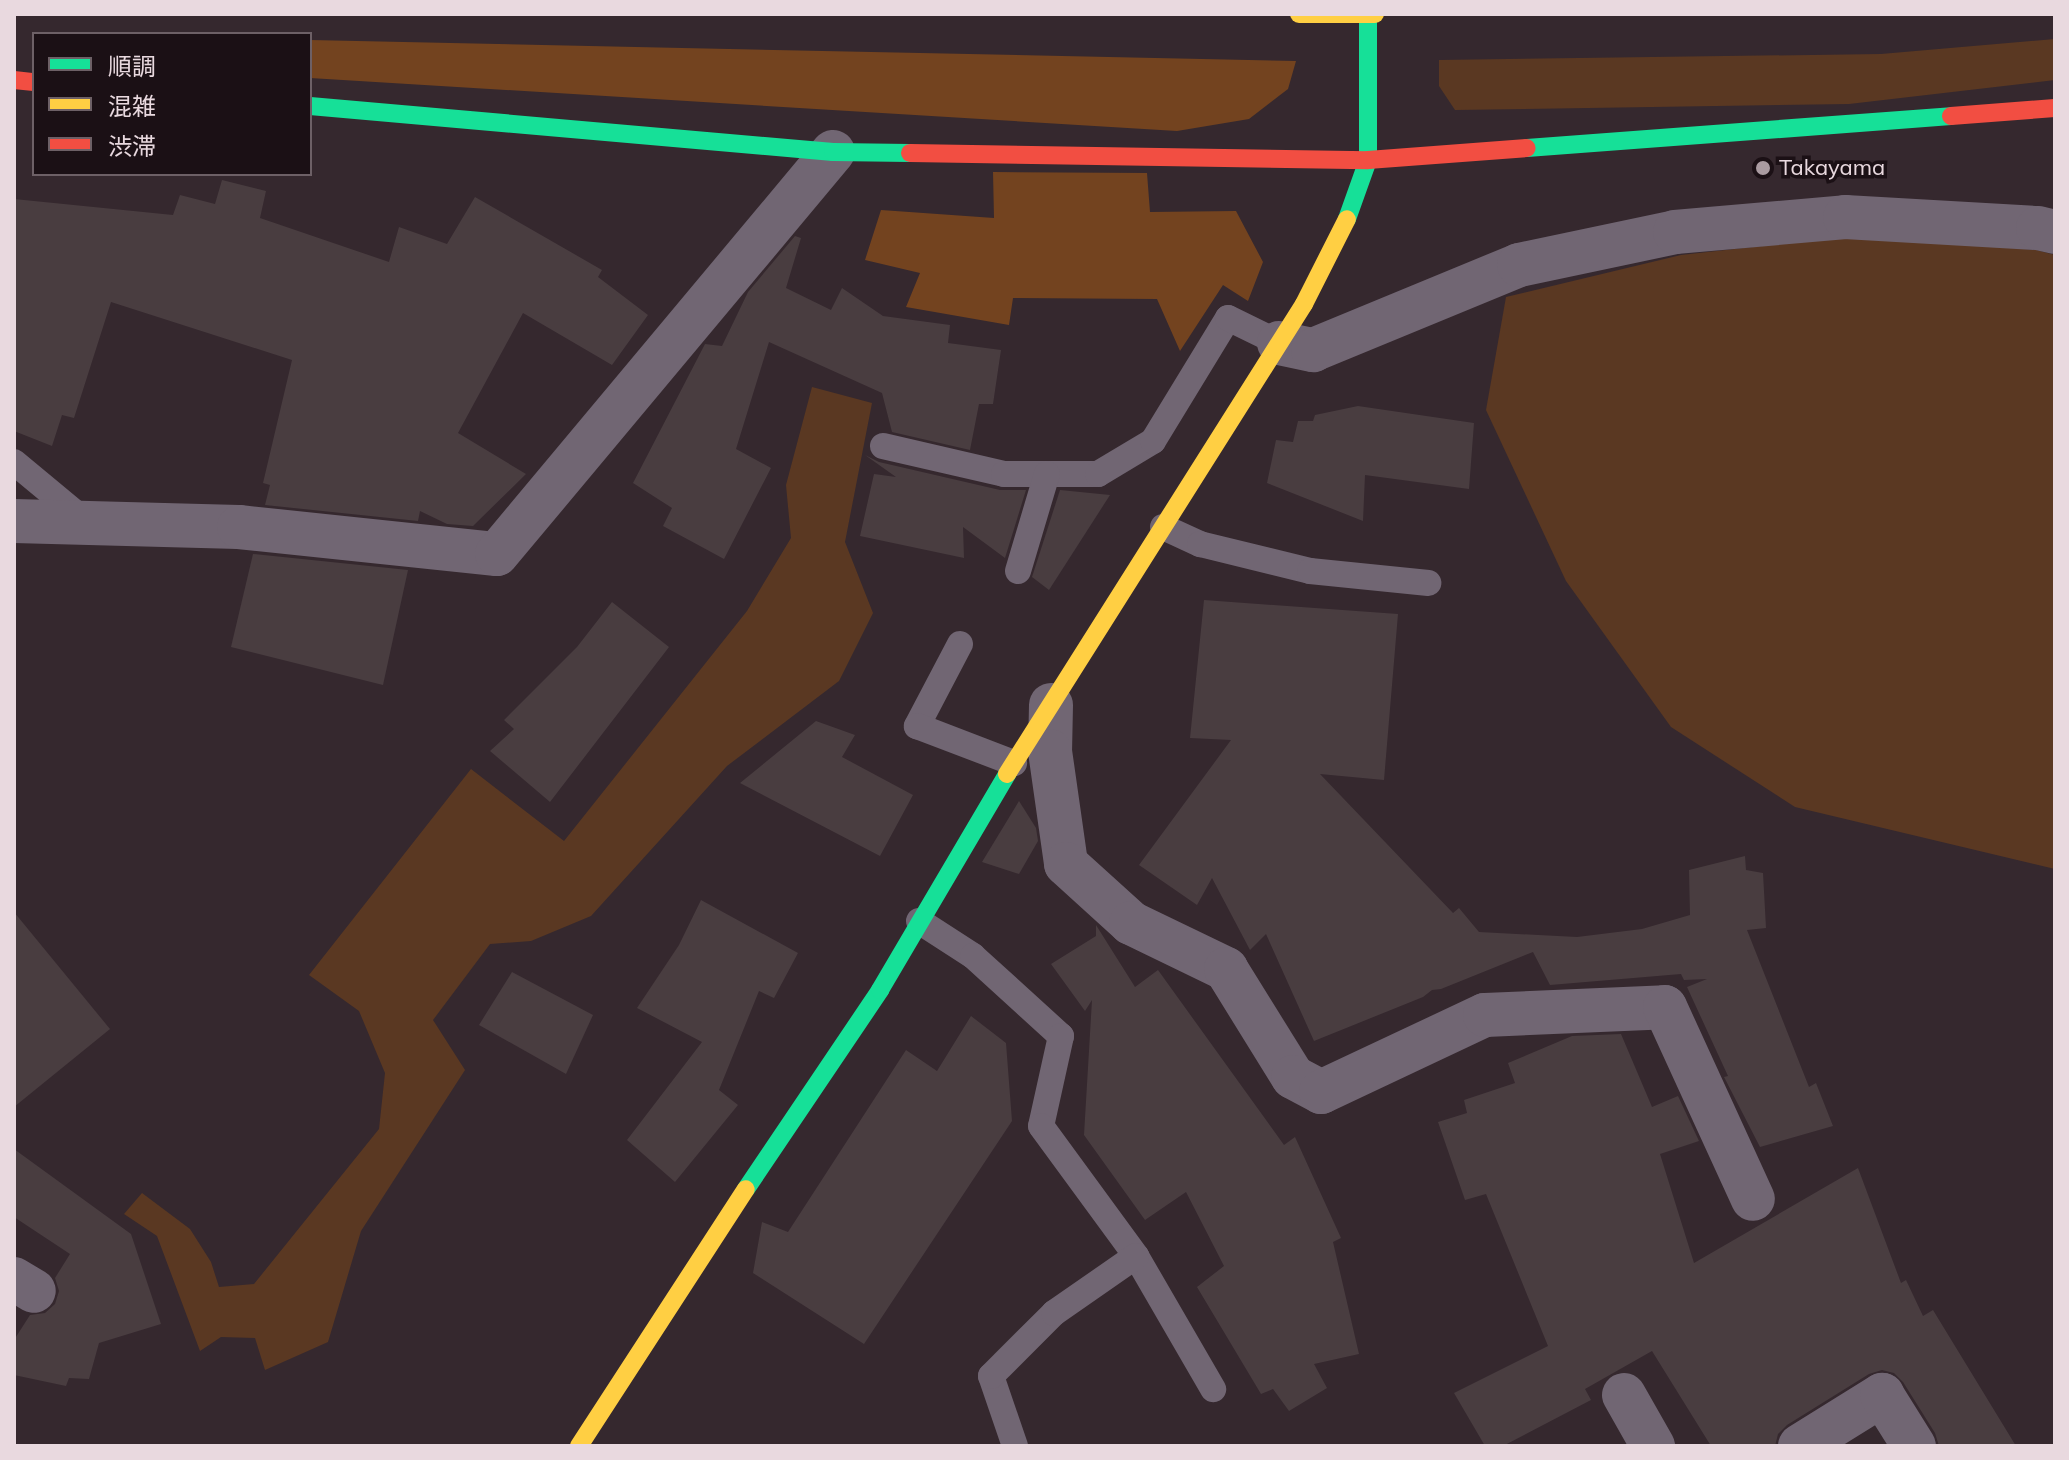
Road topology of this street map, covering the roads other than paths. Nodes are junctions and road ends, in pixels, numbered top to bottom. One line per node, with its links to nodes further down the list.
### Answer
1 (1280, 14): 2 (main road)
2 (1299, 14): 4 (main road, bridge)
3 (1368, 14): 8 (main road)
4 (1375, 14)
5 (312, 106): 7 (main road)
6 (2055, 108): 8 (main road)
7 (833, 152): 8 (main road); 15 (street)
8 (1368, 160): 10 (main road)
9 (2055, 232): 10 (street)
10 (1279, 343): 13 (lane); 16 (main road)
11 (883, 446): 13 (lane)
12 (14, 462): 15 (lane)
13 (1047, 474): 17 (lane)
14 (14, 521): 15 (street)
15 (87, 523)
16 (1163, 527): 18 (lane); 20 (main road)
17 (1018, 571)
18 (1428, 583)
19 (960, 644): 21 (lane)
20 (1051, 705): 21 (main road); 23 (street)
21 (1014, 763): 22 (main road)
22 (919, 921): 24 (lane); 27 (main road)
23 (1753, 1199)
24 (1136, 1256): 25 (lane); 28 (lane)
25 (1213, 1389)
26 (1624, 1395): 29 (street)
27 (579, 1446)
28 (1015, 1446)
29 (1653, 1446)
30 (1800, 1446): 31 (street)
31 (1914, 1446)

